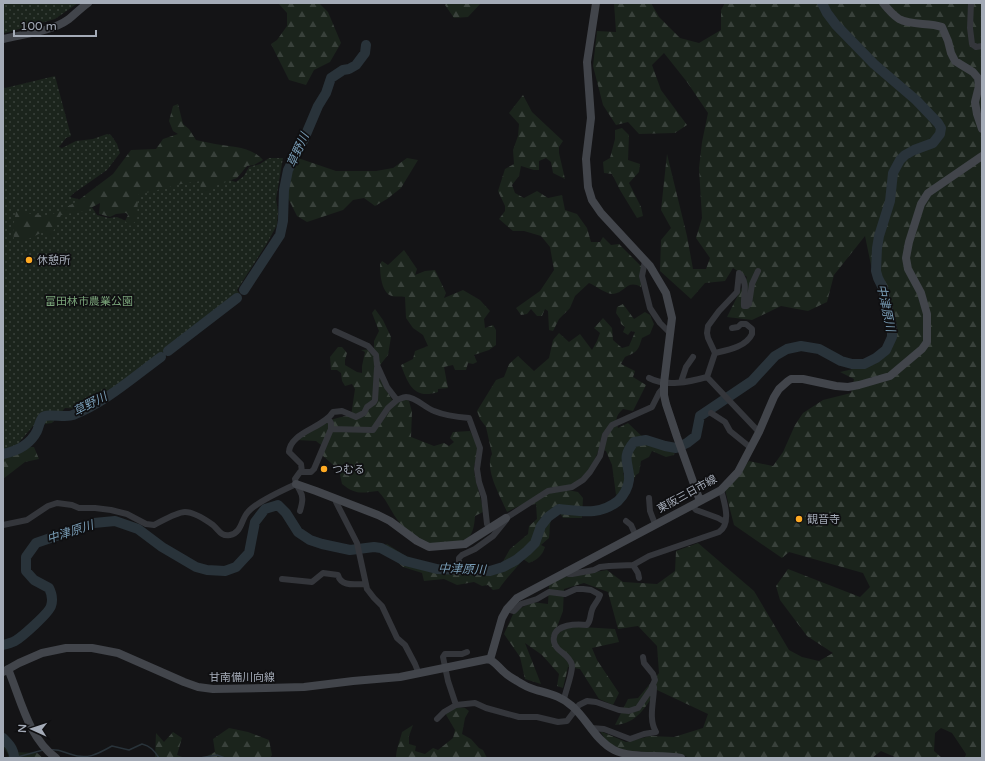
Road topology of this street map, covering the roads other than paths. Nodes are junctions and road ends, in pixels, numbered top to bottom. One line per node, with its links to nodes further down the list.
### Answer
1 (88, 3): 5 (main road)
2 (596, 3): 9 (main road)
3 (883, 3): 7 (main road)
4 (971, 3): 6 (street)
5 (3, 39)
6 (982, 46)
7 (982, 129)
8 (982, 156): 25 (main road, 東阪三日市線)
9 (645, 261): 13 (main road); 13 (street)
10 (758, 272): 14 (street)
11 (732, 328): 14 (street)
12 (336, 331): 16 (street)
13 (670, 333): 20 (main road)
14 (715, 353): 17 (street)
15 (693, 357): 19 (street)
16 (377, 365): 21 (street); 23 (street)
17 (707, 377): 19 (street); 25 (street)
18 (649, 378): 20 (street)
19 (681, 382): 20 (street)
20 (664, 385): 34 (main road); 36 (street)
21 (397, 400): 24 (street); 41 (street)
22 (711, 413): 27 (street)
23 (328, 418): 24 (street); 29 (street)
24 (331, 429): 29 (street)
25 (759, 432): 28 (main road, 東阪三日市線)
26 (725, 433): 27 (street)
27 (735, 435): 28 (street)
28 (751, 448): 31 (main road, 東阪三日市線)
29 (302, 472): 30 (street)
30 (296, 484): 33 (main road); 35 (street); 40 (street)
31 (721, 490): 34 (main road, 東阪三日市線); 38 (street)
32 (649, 498): 39 (street)
33 (337, 499): 41 (main road); 48 (street)
34 (696, 503): 38 (street); 39 (main road, 東阪三日市線)
35 (300, 511)
36 (506, 518): 41 (main road); 44 (street)
37 (626, 521): 42 (street)
38 (725, 522): 43 (street)
39 (655, 524): 42 (main road, 東阪三日市線)
40 (3, 525)
41 (489, 528)
42 (635, 534): 45 (main road, 東阪三日市線)
43 (633, 565): 45 (street); 46 (street)
44 (457, 568)
45 (566, 571): 49 (main road, 東阪三日市線)
46 (639, 578)
47 (282, 580): 48 (street)
48 (365, 584): 55 (street)
49 (507, 609): 52 (main road, 東阪三日市線); 57 (street)
50 (467, 652): 53 (street)
51 (643, 657): 56 (street)
52 (490, 660): 53 (main road, 甘南備川向線); 57 (main road)
53 (445, 668): 55 (main road, 甘南備川向線); 58 (street)
54 (5, 670): 55 (main road, 甘南備川向線); 62 (main road)
55 (418, 674)
56 (652, 686): 59 (street); 61 (street)
57 (564, 698): 59 (main road)
58 (456, 705): 59 (street); 60 (street)
59 (576, 709): 61 (main road)
60 (437, 719)
61 (591, 728): 63 (main road)
62 (54, 757)
63 (681, 758)

